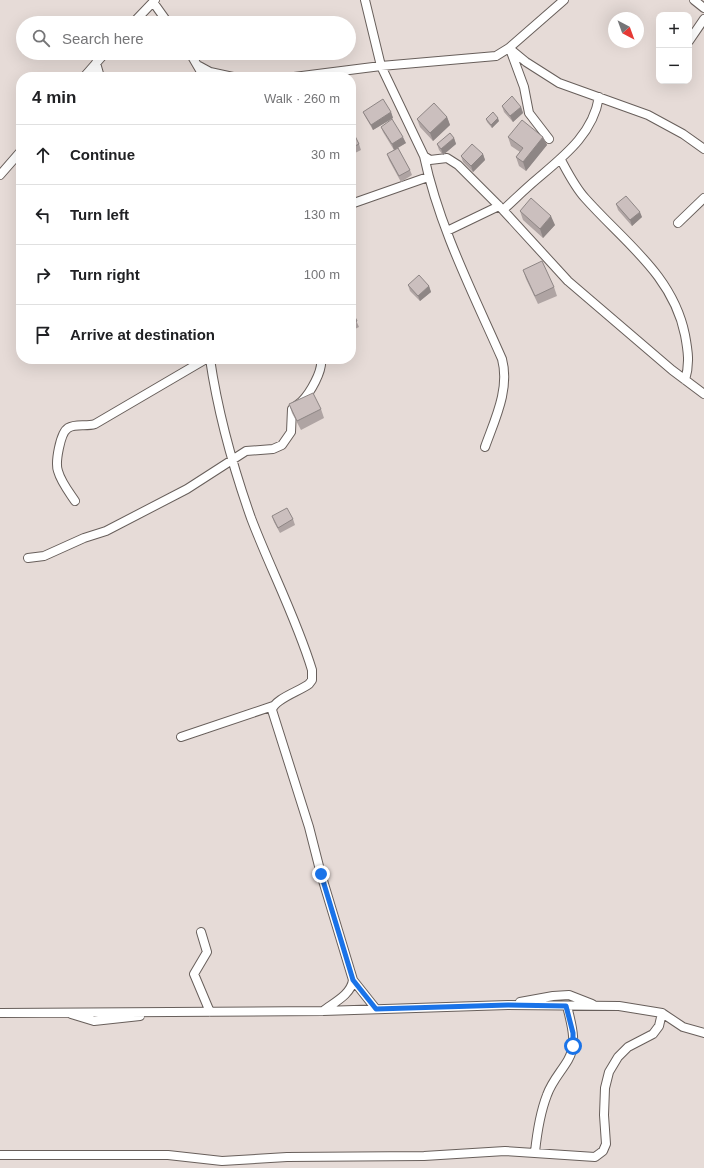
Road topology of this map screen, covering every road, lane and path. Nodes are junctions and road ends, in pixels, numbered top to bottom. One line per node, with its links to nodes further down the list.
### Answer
1 (365, 0): 15 (street)
2 (564, 0): 10 (street)
3 (694, 0): 5 (street)
4 (154, 1): 6 (street); 7 (street)
5 (704, 8)
6 (140, 16)
7 (164, 16)
8 (704, 19): 9 (street)
9 (692, 37)
10 (509, 48): 15 (street); 21 (street); 22 (street)
11 (99, 60): 13 (street)
12 (195, 60): 14 (street)
13 (96, 63): 16 (street); 17 (street)
14 (199, 66): 18 (street); 19 (street)
15 (381, 66): 20 (street); 24 (street)
16 (88, 72)
17 (99, 72)
18 (202, 72)
19 (210, 72)
20 (334, 72)
21 (598, 97): 23 (street); 26 (street)
22 (550, 139)
23 (704, 149)
24 (424, 156): 28 (street); 31 (street)
25 (16, 157): 27 (street)
26 (561, 160): 31 (street); 37 (street)
27 (0, 175)
28 (428, 177): 30 (street); 33 (street)
29 (704, 198): 32 (street)
30 (356, 202)
31 (501, 208): 33 (street); 37 (street)
32 (678, 223)
33 (447, 231): 39 (street)
34 (197, 364): 41 (street)
35 (211, 364): 40 (street)
36 (320, 364): 40 (street)
37 (685, 380): 38 (street)
38 (704, 394)
39 (485, 447)
40 (233, 459): 42 (street); 43 (street)
41 (75, 501)
42 (28, 558)
43 (273, 706): 44 (street); 46 (street)
44 (181, 738)
45 (201, 932): 52 (street)
46 (353, 980): 50 (street); 51 (street)
47 (508, 1005): 48 (street); 49 (street); 50 (street)
48 (566, 1006): 49 (street); 56 (street)
49 (596, 1006): 54 (street)
50 (376, 1009): 51 (street)
51 (323, 1011): 52 (street)
52 (210, 1012): 53 (street)
53 (0, 1013)
54 (662, 1013): 55 (street); 56 (street)
55 (704, 1033)
56 (535, 1152): 57 (street)
57 (0, 1155)

